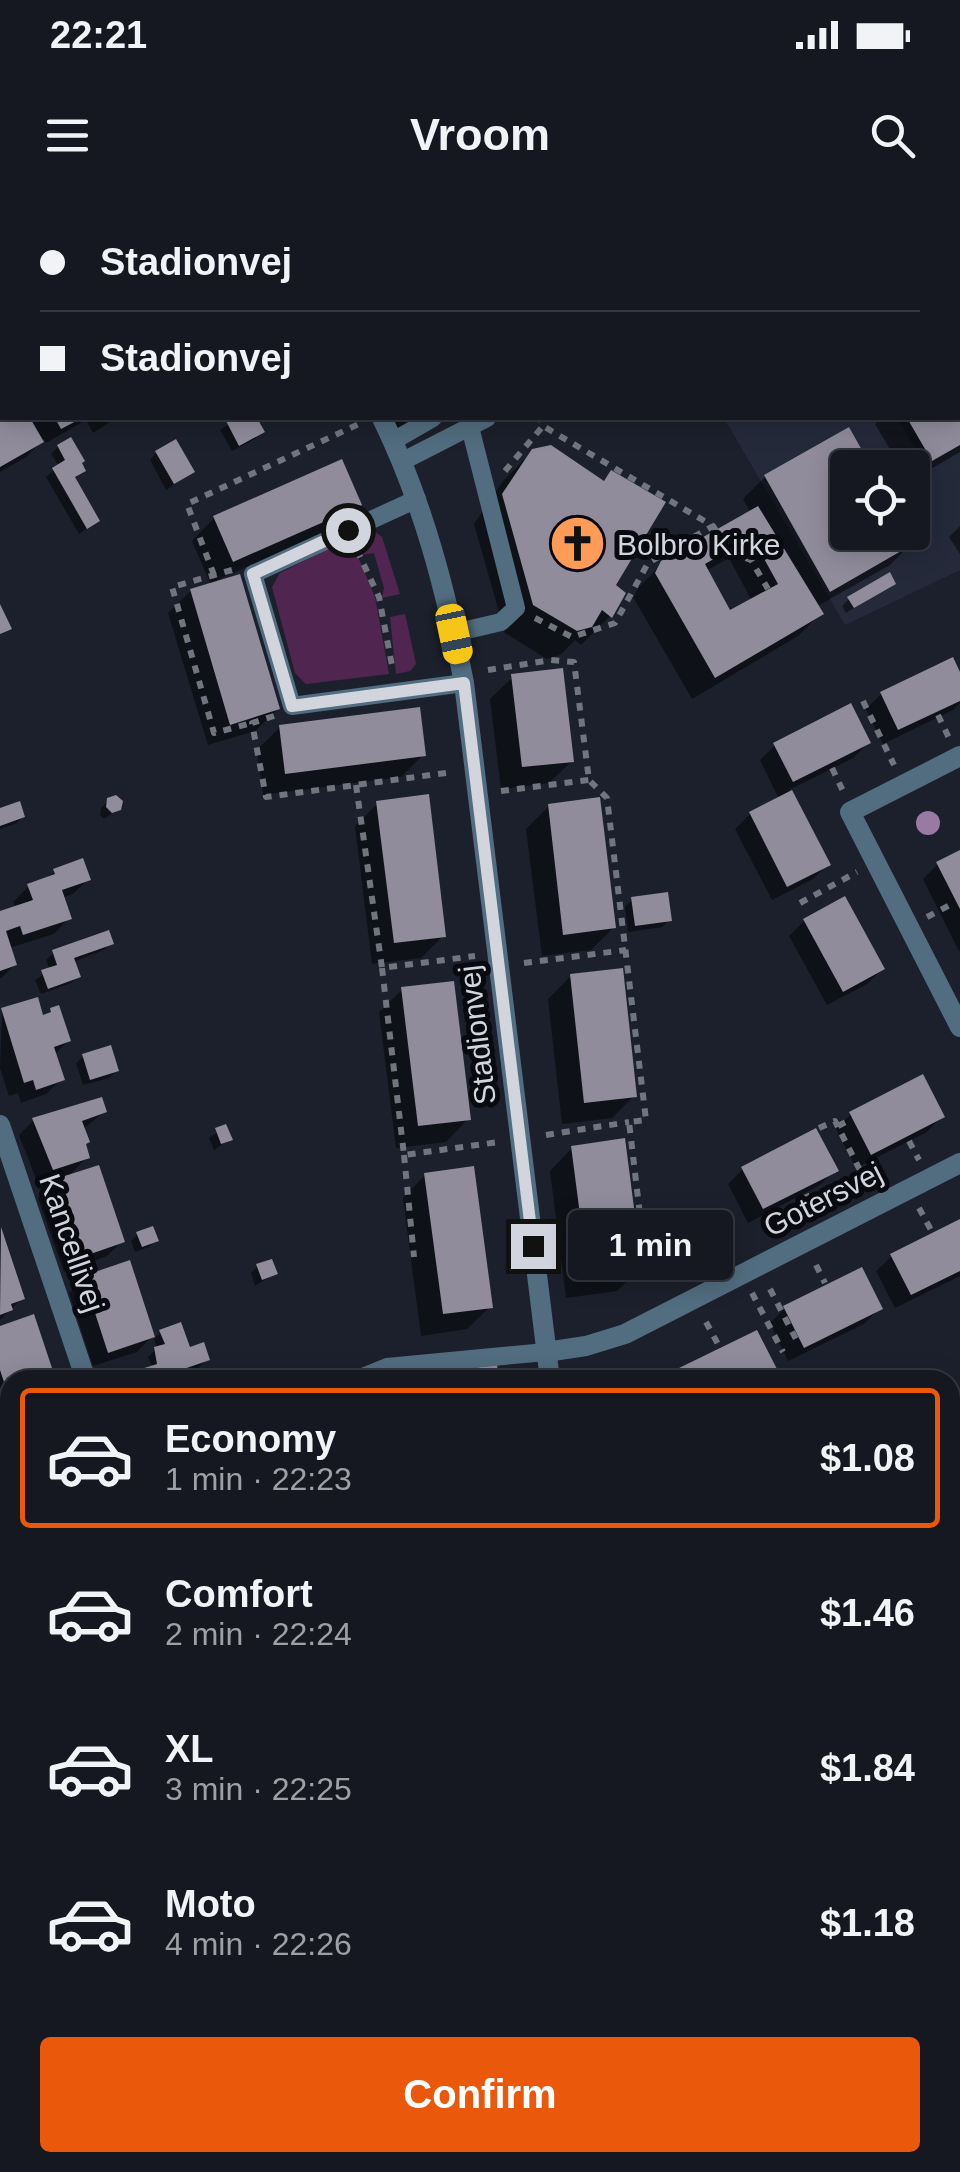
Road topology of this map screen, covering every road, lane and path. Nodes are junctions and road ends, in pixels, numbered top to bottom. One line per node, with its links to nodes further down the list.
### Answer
1 (369, 420): 13 (path)
2 (383, 420): 6 (street, Stadionvej)
3 (431, 420): 6 (lane)
4 (479, 422): 7 (lane); 8 (lane)
5 (541, 422): 8 (path); 10 (path)
6 (394, 441): 7 (street, Stadionvej)
7 (403, 461): 9 (street, Stadionvej)
8 (486, 492): 15 (lane)
9 (417, 499): 11 (lane); 16 (street, Stadionvej)
10 (714, 526): 14 (path); 15 (path)
11 (348, 530): 12 (lane); 18 (path)
12 (253, 574): 13 (path); 20 (lane)
13 (214, 575): 21 (path)
14 (768, 589)
15 (516, 608): 16 (lane)
16 (454, 634): 17 (street, Stadionvej)
17 (463, 679): 18 (lane); 23 (street, Stadionvej); 24 (path)
18 (396, 692): 20 (lane)
19 (863, 701): 26 (path)
20 (292, 706): 21 (path)
21 (252, 723): 25 (path)
22 (960, 756): 26 (street)
23 (474, 769): 25 (path); 27 (street, Stadionvej)
24 (588, 780): 27 (path); 30 (path)
25 (356, 785): 32 (path)
26 (903, 785): 28 (street)
27 (478, 794): 31 (street, Stadionvej)
28 (876, 862): 29 (path); 33 (street)
29 (800, 903)
30 (626, 950): 31 (path); 35 (path)
31 (498, 960): 32 (path); 39 (street, Stadionvej)
32 (382, 968): 40 (path)
33 (960, 1028)
34 (852, 1119): 37 (path)
35 (628, 1122): 39 (path); 45 (path)
36 (0, 1126): 49 (street, Kancellivej)
37 (838, 1126): 38 (path); 42 (path)
38 (819, 1128)
39 (520, 1139): 40 (path); 47 (street, Stadionvej)
40 (404, 1154): 43 (path)
41 (960, 1163): 42 (street, Gotersvej)
42 (878, 1205): 44 (street, Gotersvej)
43 (414, 1257)
44 (750, 1270): 46 (path); 47 (street, Gotersvej); 48 (path)
45 (631, 1276)
46 (798, 1343)
47 (546, 1352): 50 (lane); 51 (street, Stadionvej)
48 (782, 1352)
49 (83, 1370)
50 (380, 1370)
51 (549, 1370)

